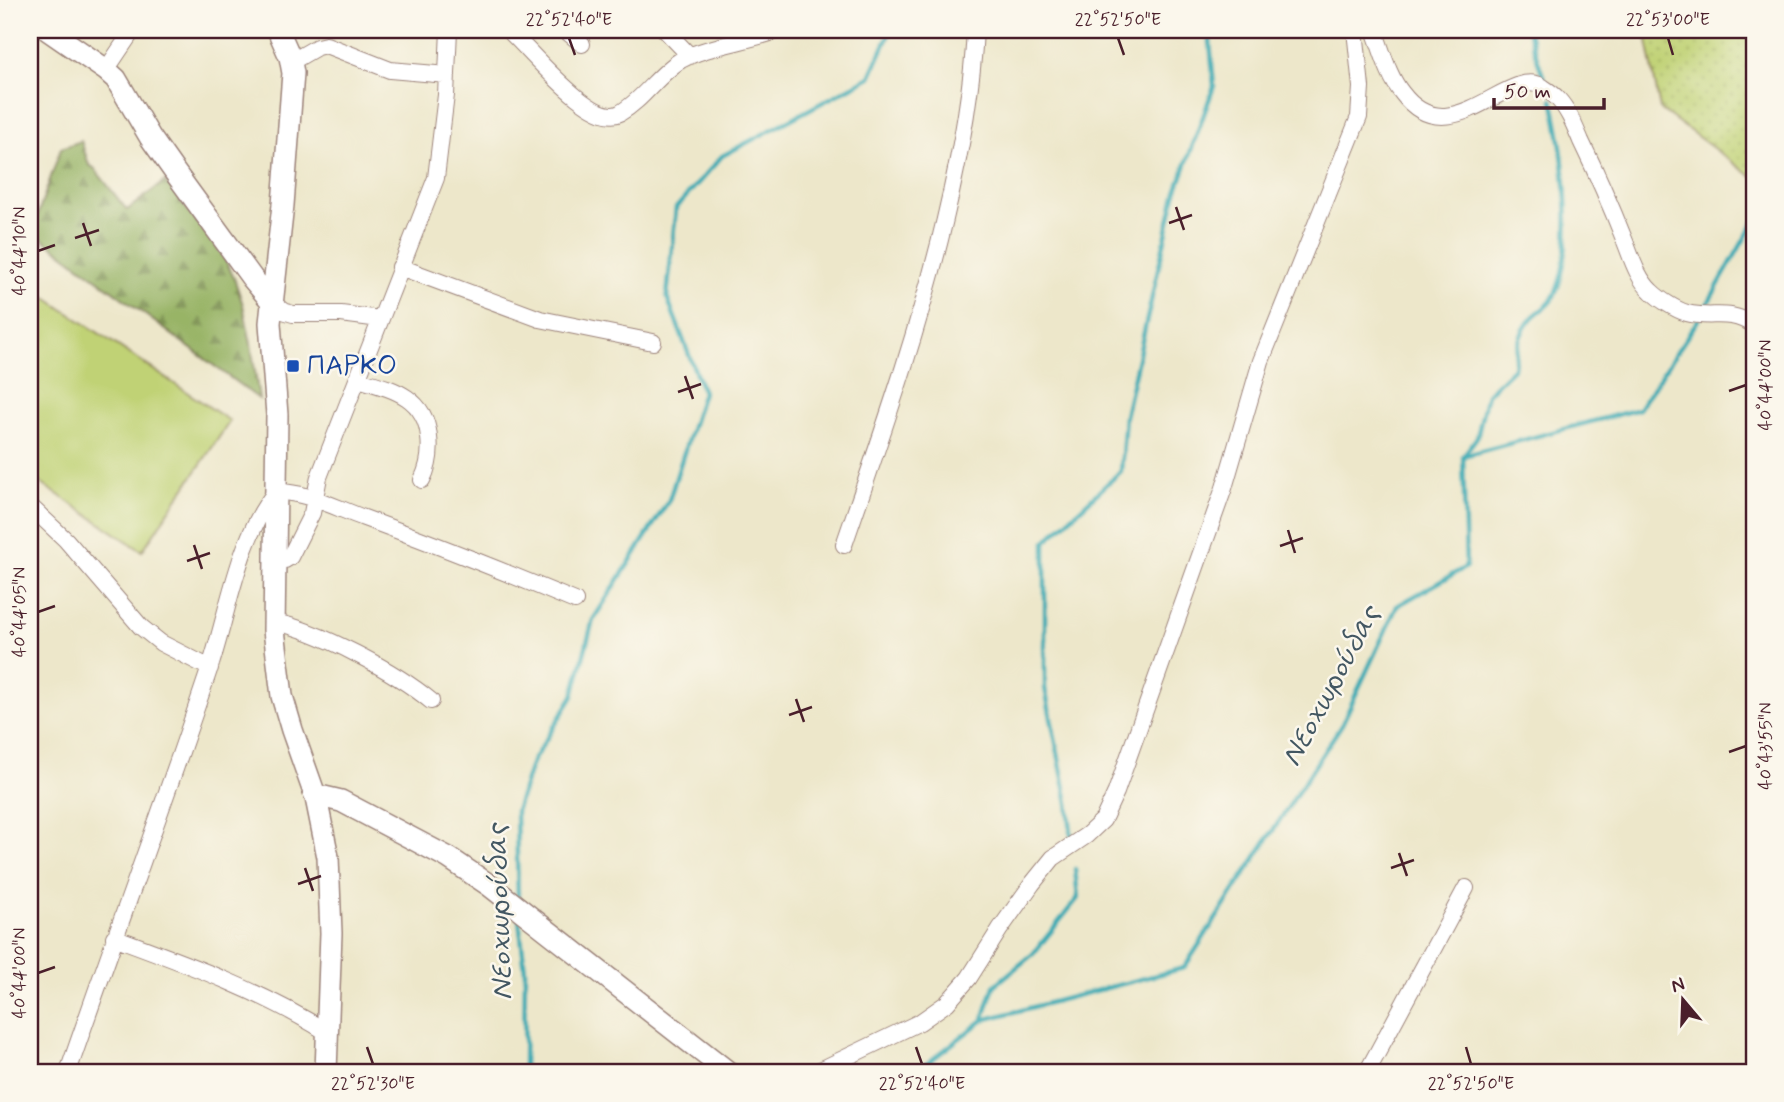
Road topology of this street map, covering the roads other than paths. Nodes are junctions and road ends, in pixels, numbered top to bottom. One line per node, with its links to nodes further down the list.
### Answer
1 (48, 30): 15 (street)
2 (133, 30): 15 (street)
3 (278, 30): 14 (street)
4 (449, 30): 16 (street)
5 (508, 30): 13 (street)
6 (565, 30): 12 (street)
7 (666, 30): 13 (street)
8 (779, 30): 13 (street)
9 (975, 30): 27 (street)
10 (1355, 30): 40 (street)
11 (1374, 30): 20 (street)
12 (582, 44)
13 (690, 55)
14 (291, 62): 16 (street); 18 (street)
15 (106, 70): 18 (street)
16 (447, 75): 17 (street)
17 (400, 267): 19 (street); 21 (street)
18 (273, 303): 19 (street); 24 (street)
19 (380, 319): 22 (street)
20 (1754, 325)
21 (653, 342)
22 (358, 379): 23 (street); 25 (street)
23 (422, 480)
24 (276, 492): 25 (street); 28 (street); 31 (street)
25 (316, 500): 28 (street); 29 (street)
26 (30, 506): 31 (street)
27 (844, 545)
28 (274, 562): 30 (street)
29 (575, 601)
30 (274, 622): 32 (street); 33 (street)
31 (210, 668): 35 (street)
32 (431, 701)
33 (316, 798): 36 (street); 39 (street)
34 (1466, 888): 41 (street)
35 (114, 937): 36 (street); 37 (street)
36 (328, 1033): 38 (street)
37 (68, 1072)
38 (326, 1072)
39 (728, 1072)
40 (816, 1072)
41 (1367, 1072)

